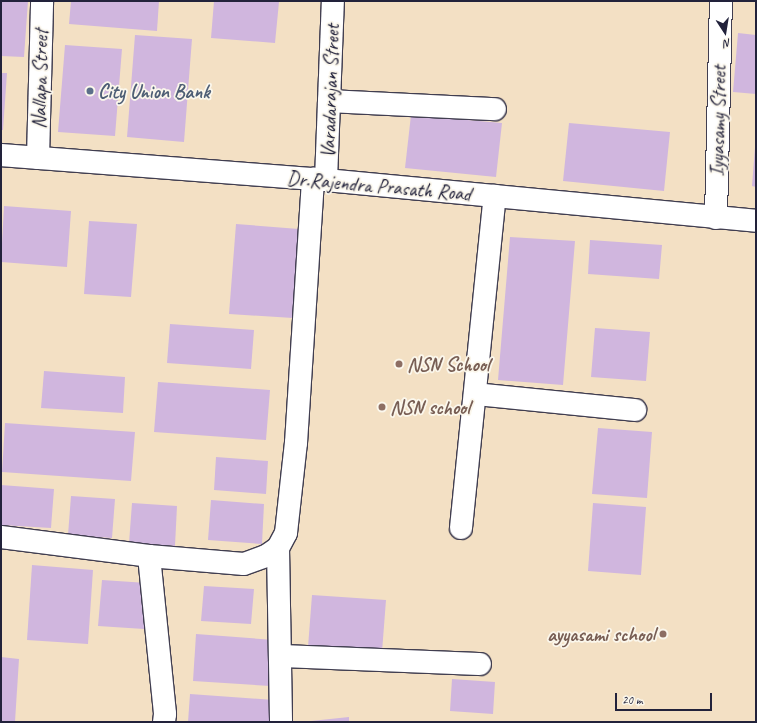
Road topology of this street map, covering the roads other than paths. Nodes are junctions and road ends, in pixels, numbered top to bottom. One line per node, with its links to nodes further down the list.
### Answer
1 (42, 1): 7 (street, Nallapa Street)
2 (333, 1): 4 (street, Varadarajan Street)
3 (720, 1): 10 (street, Iyyasamy Street)
4 (329, 101): 5 (street); 8 (street, Varadarajan Street)
5 (495, 109)
6 (1, 155): 7 (street, Dr.Rajendra Prasath Road)
7 (38, 158): 8 (street, Dr.Rajendra Prasath Road)
8 (319, 180): 9 (street, Dr.Rajendra Prasath Road); 16 (street, Varadarajan Street)
9 (495, 196): 10 (street, Dr.Rajendra Prasath Road); 12 (street)
10 (716, 218): 11 (street, Dr.Rajendra Prasath Road)
11 (756, 221)
12 (475, 394): 13 (street); 14 (street)
13 (635, 410)
14 (462, 528)
15 (1, 537): 17 (street)
16 (278, 548): 17 (street); 18 (street)
17 (149, 556): 20 (street)
18 (281, 656): 19 (street); 21 (street)
19 (480, 664)
20 (164, 722)
21 (281, 722)

